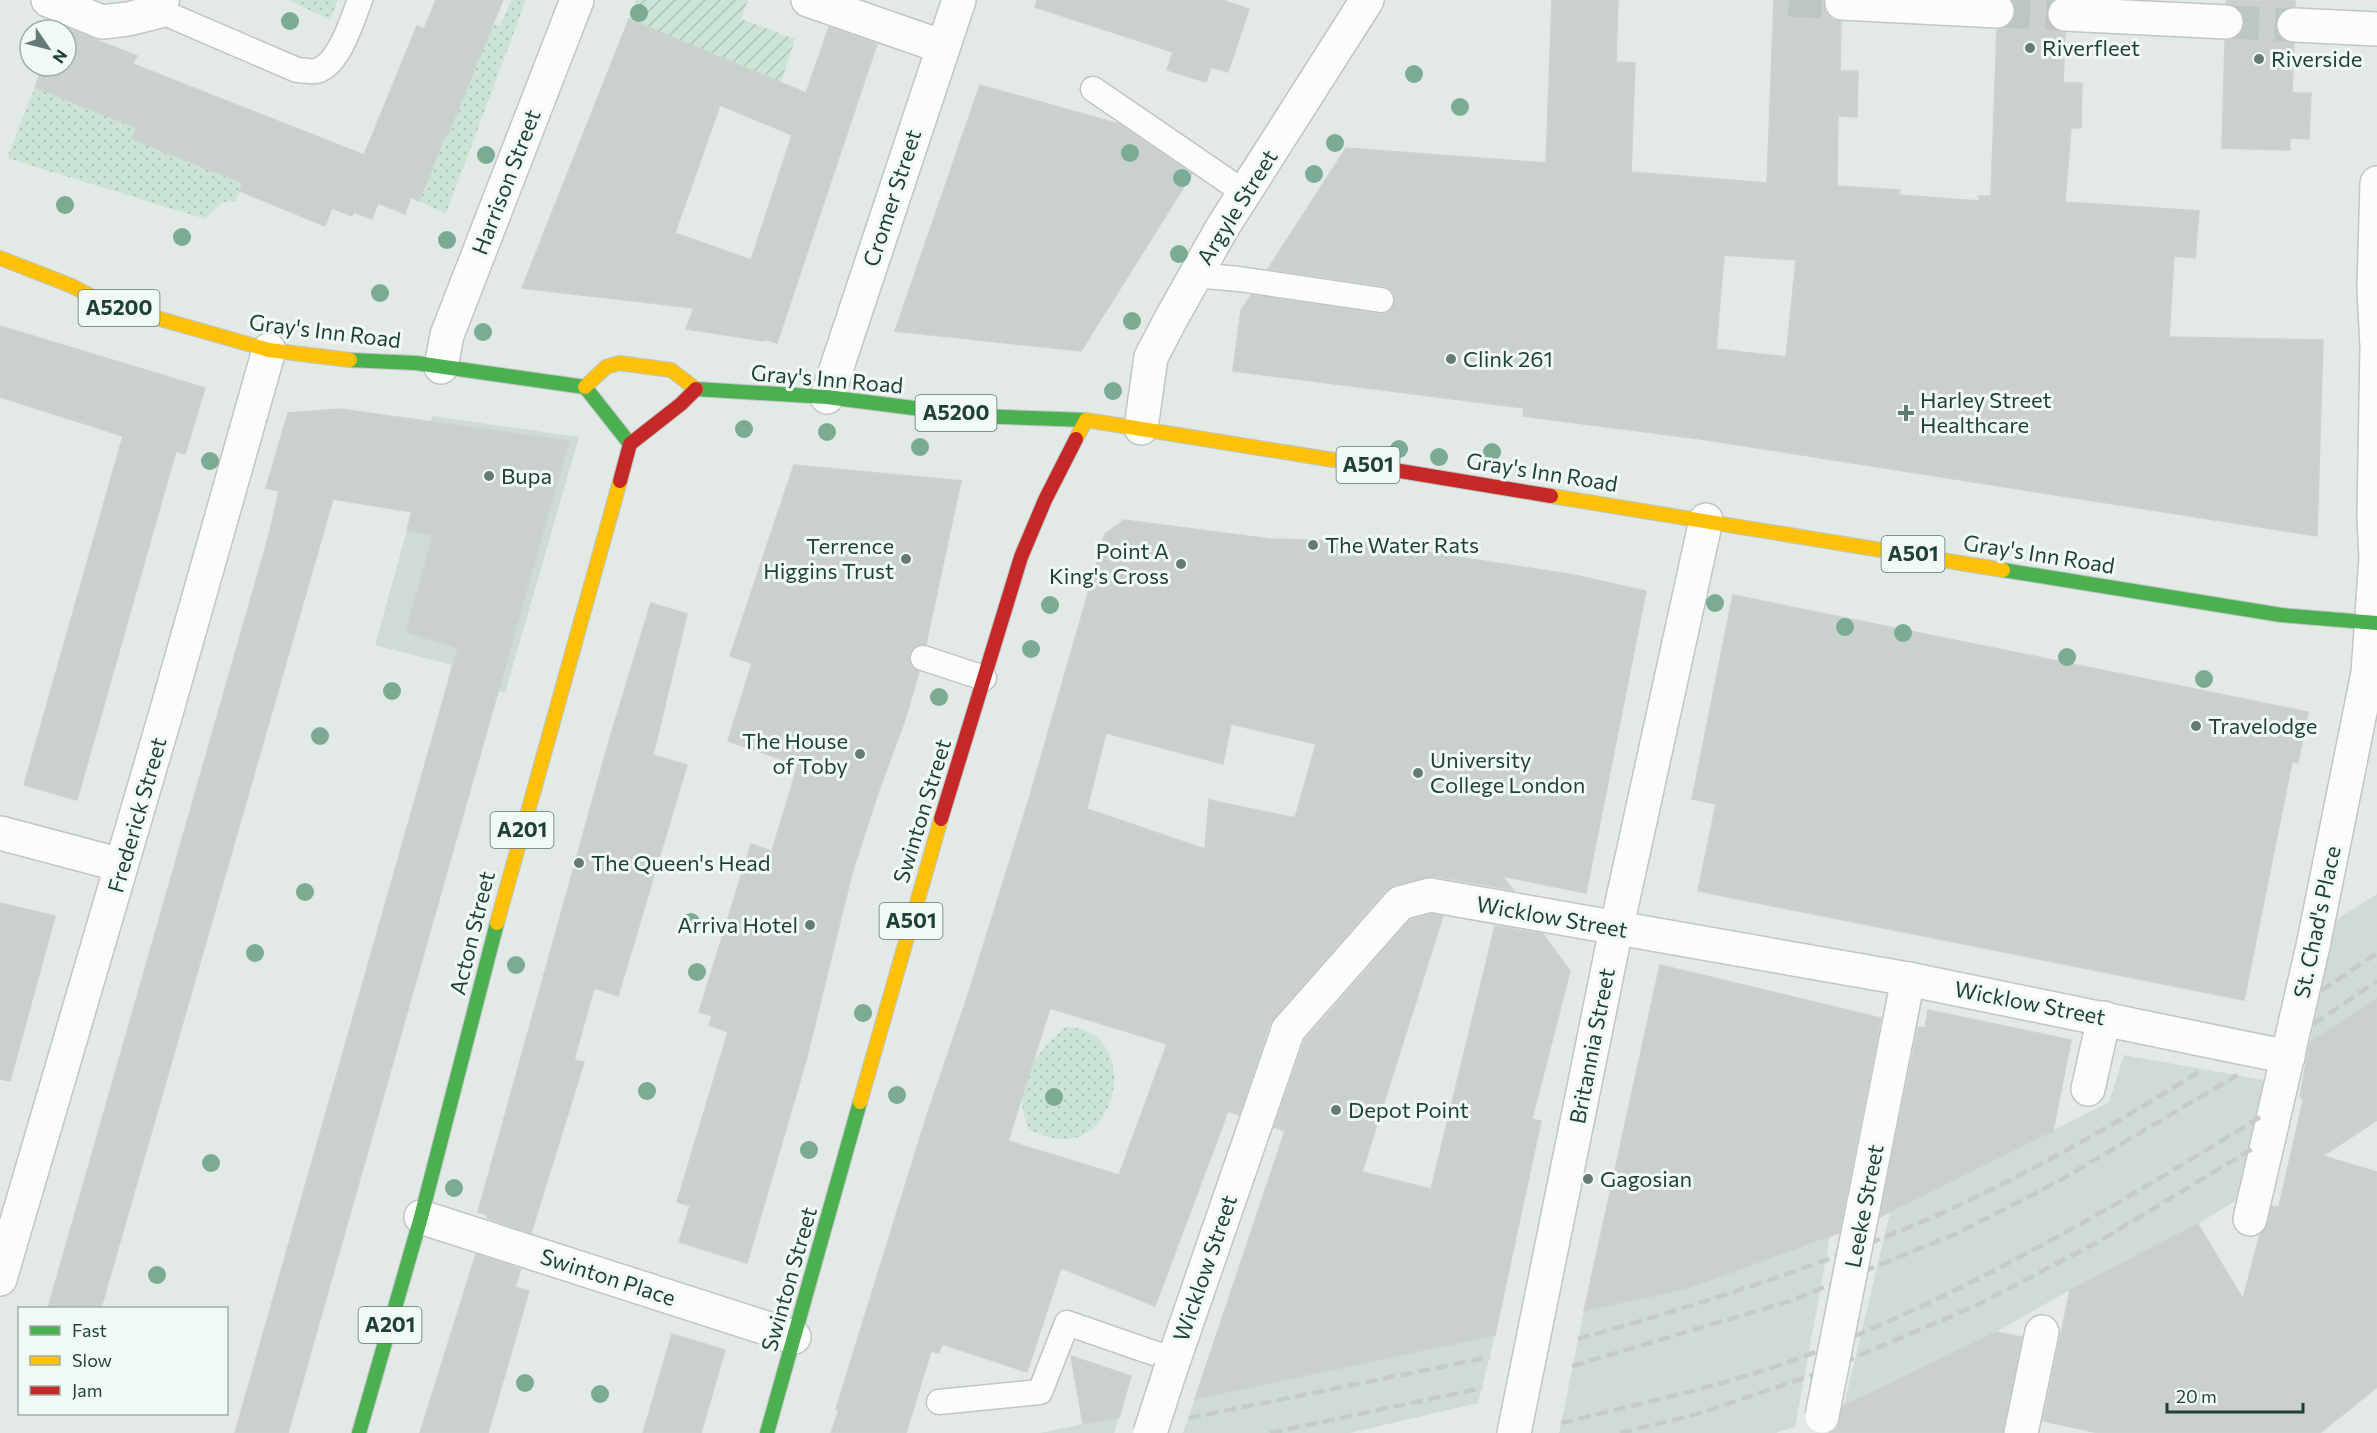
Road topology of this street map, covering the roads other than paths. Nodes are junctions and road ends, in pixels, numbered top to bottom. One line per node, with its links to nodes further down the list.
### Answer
1 (48, 0): 8 (street)
2 (360, 0): 8 (lane)
3 (577, 0): 23 (street, Harrison Street)
4 (808, 0): 14 (street)
5 (959, 0): 14 (street, Cromer Street)
6 (1367, 0): 17 (street, Argyle Street)
7 (1842, 3): 9 (street)
8 (164, 6)
9 (1997, 11)
10 (2065, 14): 11 (street)
11 (2226, 22)
12 (2294, 25): 13 (street)
13 (2377, 29)
14 (942, 47): 26 (street, Cromer Street)
15 (1093, 89): 17 (lane)
16 (2377, 183): 21 (street, St. Chad's Place)
17 (1245, 193): 19 (street, Argyle Street)
18 (0, 258): 22 (main road, Gray's Inn Road / A5200)
19 (1194, 275): 20 (lane); 28 (street, Argyle Street)
20 (1381, 300)
21 (2377, 347): 31 (street, St. Chad's Place)
22 (269, 350): 23 (main road, Gray's Inn Road / A5200); 35 (street, Frederick Street)
23 (441, 366): 24 (main road, Gray's Inn Road / A5200)
24 (585, 387): 25 (main road); 29 (main road)
25 (696, 389): 26 (main road, Gray's Inn Road / A5200); 29 (main road)
26 (827, 397): 27 (main road, Gray's Inn Road / A5200)
27 (1086, 420): 28 (main road, Gray's Inn Road / A501); 33 (main road, Swinton Street / A501)
28 (1141, 428): 30 (main road, Gray's Inn Road / A501)
29 (630, 444): 41 (main road, Acton Street / A201)
30 (1706, 520): 31 (main road, Gray's Inn Road / A501); 36 (street, Britannia Street)
31 (2375, 623): 39 (street, St. Chad's Place)
32 (923, 658): 33 (lane)
33 (984, 678): 45 (main road, Swinton Street / A501)
34 (0, 833): 35 (street)
35 (122, 865): 43 (street, Frederick Street)
36 (1616, 929): 37 (street, Wicklow Street); 46 (street, Wicklow Street); 52 (street, Britannia Street)
37 (1908, 979): 38 (street, Wicklow Street); 48 (street, Leeke Street, bridge)
38 (2104, 1018): 39 (street, Wicklow Street); 40 (street)
39 (2288, 1057): 42 (street, St. Chad's Place)
40 (2088, 1089)
41 (421, 1217): 45 (street, Swinton Place); 49 (main road, Acton Street / A201)
42 (2250, 1219)
43 (0, 1279)
44 (2042, 1332): 53 (street)
45 (794, 1337): 50 (main road, Swinton Street / A501)
46 (1172, 1364): 47 (lane); 51 (street, Wicklow Street, bridge)
47 (939, 1402)
48 (1820, 1425)
49 (359, 1433)
50 (767, 1433)
51 (1150, 1433)
52 (1514, 1433)
53 (2021, 1433)

